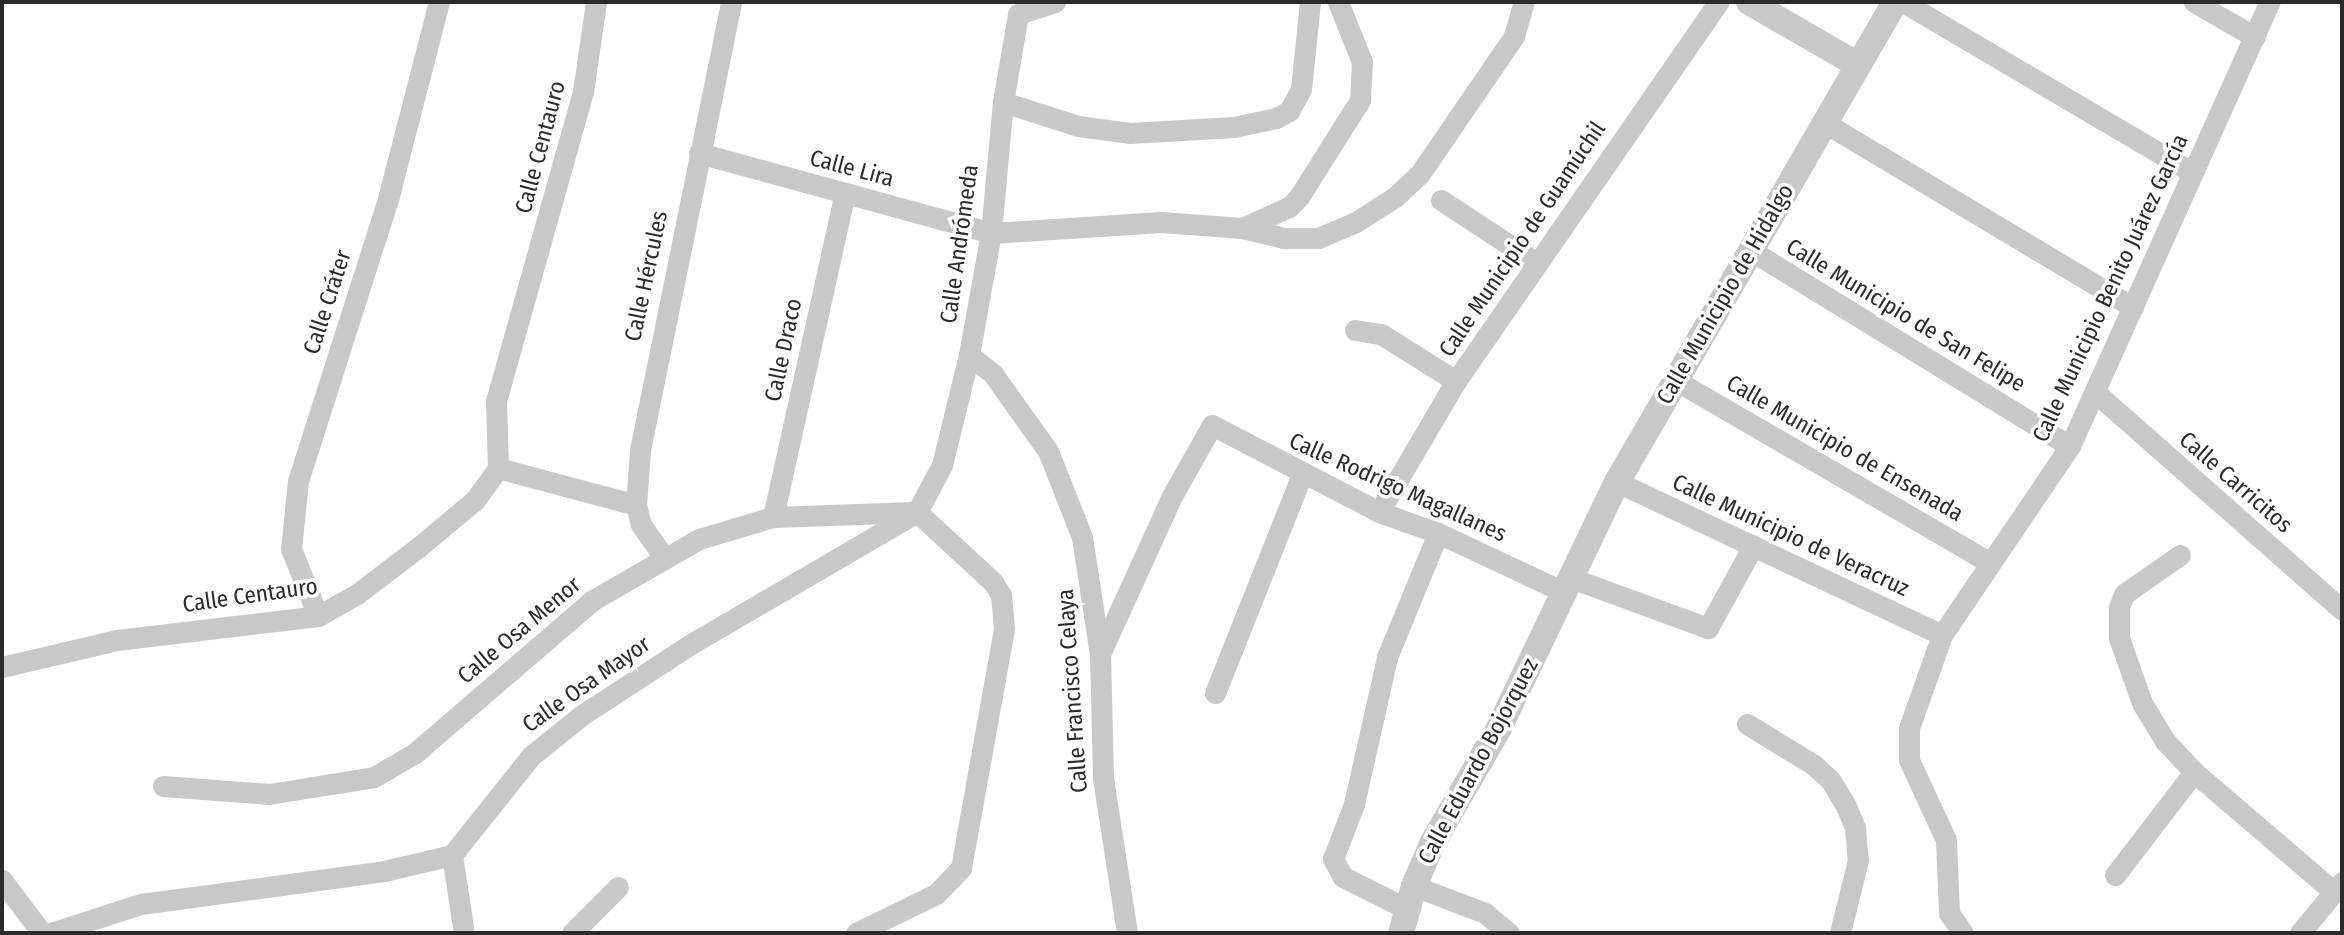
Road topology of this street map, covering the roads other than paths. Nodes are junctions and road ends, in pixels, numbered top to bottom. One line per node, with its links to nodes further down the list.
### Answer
1 (439, 2): 48 (street, Calle Cráter)
2 (596, 2): 34 (street, Calle Centauro)
3 (732, 2): 19 (street, Calle Hércules)
4 (1055, 2): 14 (street, Calle Andrómeda)
5 (1310, 2): 17 (street)
6 (1338, 2): 23 (street)
7 (1524, 2): 23 (street, Calle Lira)
8 (1718, 2): 26 (street, Calle Municipio de Guamúchil)
9 (1749, 2): 16 (street)
10 (1895, 2): 16 (street, Calle Municipio de Hidalgo)
11 (1903, 2): 20 (street)
12 (2194, 2): 15 (street)
13 (2270, 2): 15 (street, Calle Municipio Benito Juárez García)
14 (1019, 8): 17 (street, Calle Andrómeda)
15 (2255, 37): 20 (street, Calle Municipio Benito Juárez García)
16 (1858, 65): 18 (street, Calle Municipio de Hidalgo)
17 (1003, 102): 24 (street, Calle Andrómeda)
18 (1825, 123): 25 (street, Calle Municipio de Hidalgo); 27 (street)
19 (699, 153): 21 (street, Calle Lira); 37 (street, Calle Hércules)
20 (2192, 172): 27 (street, Calle Municipio Benito Juárez García)
21 (845, 193): 24 (street, Calle Lira); 40 (street, Calle Draco)
22 (1441, 200): 26 (street)
23 (1241, 228): 24 (street, Calle Lira)
24 (991, 233): 29 (street, Calle Andrómeda)
25 (1750, 250): 30 (street, Calle Municipio de Hidalgo); 33 (street, Calle Municipio de San Felipe)
26 (1537, 263): 31 (street, Calle Municipio de Guamúchil)
27 (2133, 307): 32 (street, Calle Municipio Benito Juárez García)
28 (1355, 330): 31 (street)
29 (969, 355): 38 (street, Calle Andrómeda); 50 (street, Calle Francisco Celaya)
30 (1675, 380): 36 (street, Calle Municipio de Hidalgo); 45 (street, Calle Municipio de Ensenada)
31 (1456, 381): 39 (street, Calle Municipio de Guamúchil)
32 (2095, 393): 33 (street, Calle Municipio Benito Juárez García); 47 (street, Calle Carricitos)
33 (2070, 446): 45 (street, Calle Municipio Benito Juárez García)
34 (498, 468): 37 (street); 48 (street, Calle Centauro)
35 (1302, 474): 39 (street, Calle Rodrigo Magallanes); 50 (street, Calle Rodrigo Magallanes); 52 (street)
36 (1617, 482): 42 (street, Calle Municipio de Veracruz); 46 (street, Calle Municipio de Hidalgo)
37 (636, 505): 44 (street, Calle Hércules)
38 (917, 512): 40 (street, Calle Osa Menor); 56 (street, Calle Osa Mayor); 66 (street)
39 (1379, 512): 41 (street, Calle Rodrigo Magallanes)
40 (773, 517): 44 (street, Calle Osa Menor)
41 (1438, 533): 46 (street, Calle Rodrigo Magallanes); 61 (street)
42 (1753, 546): 46 (street, Calle Rodrigo Magallanes); 49 (street, Calle Municipio de Veracruz)
43 (2180, 555): 54 (street)
44 (663, 556): 55 (street, Calle Osa Menor)
45 (1989, 562): 49 (street, Calle Municipio Benito Juárez García)
46 (1567, 585): 61 (street, Calle Eduardo Bojorquez)
47 (2342, 611)
48 (318, 616): 51 (street, Calle Centauro)
49 (1942, 635): 70 (street, Calle Municipio Benito Juárez García)
50 (1100, 654): 67 (street, Calle Francisco Celaya)
51 (2, 667)
52 (1215, 693)
53 (1747, 724): 69 (street)
54 (2194, 772): 57 (street); 60 (street)
55 (163, 786)
56 (452, 855): 63 (street); 64 (street)
57 (2115, 875)
58 (2, 880): 62 (street)
59 (618, 887): 65 (street)
60 (2338, 887): 71 (street)
61 (1407, 909): 68 (street)
62 (42, 933)
63 (51, 933)
64 (464, 933)
65 (572, 933)
66 (856, 933)
67 (1127, 933)
68 (1509, 933)
69 (1840, 933)
70 (1963, 933)
71 (2300, 933)

